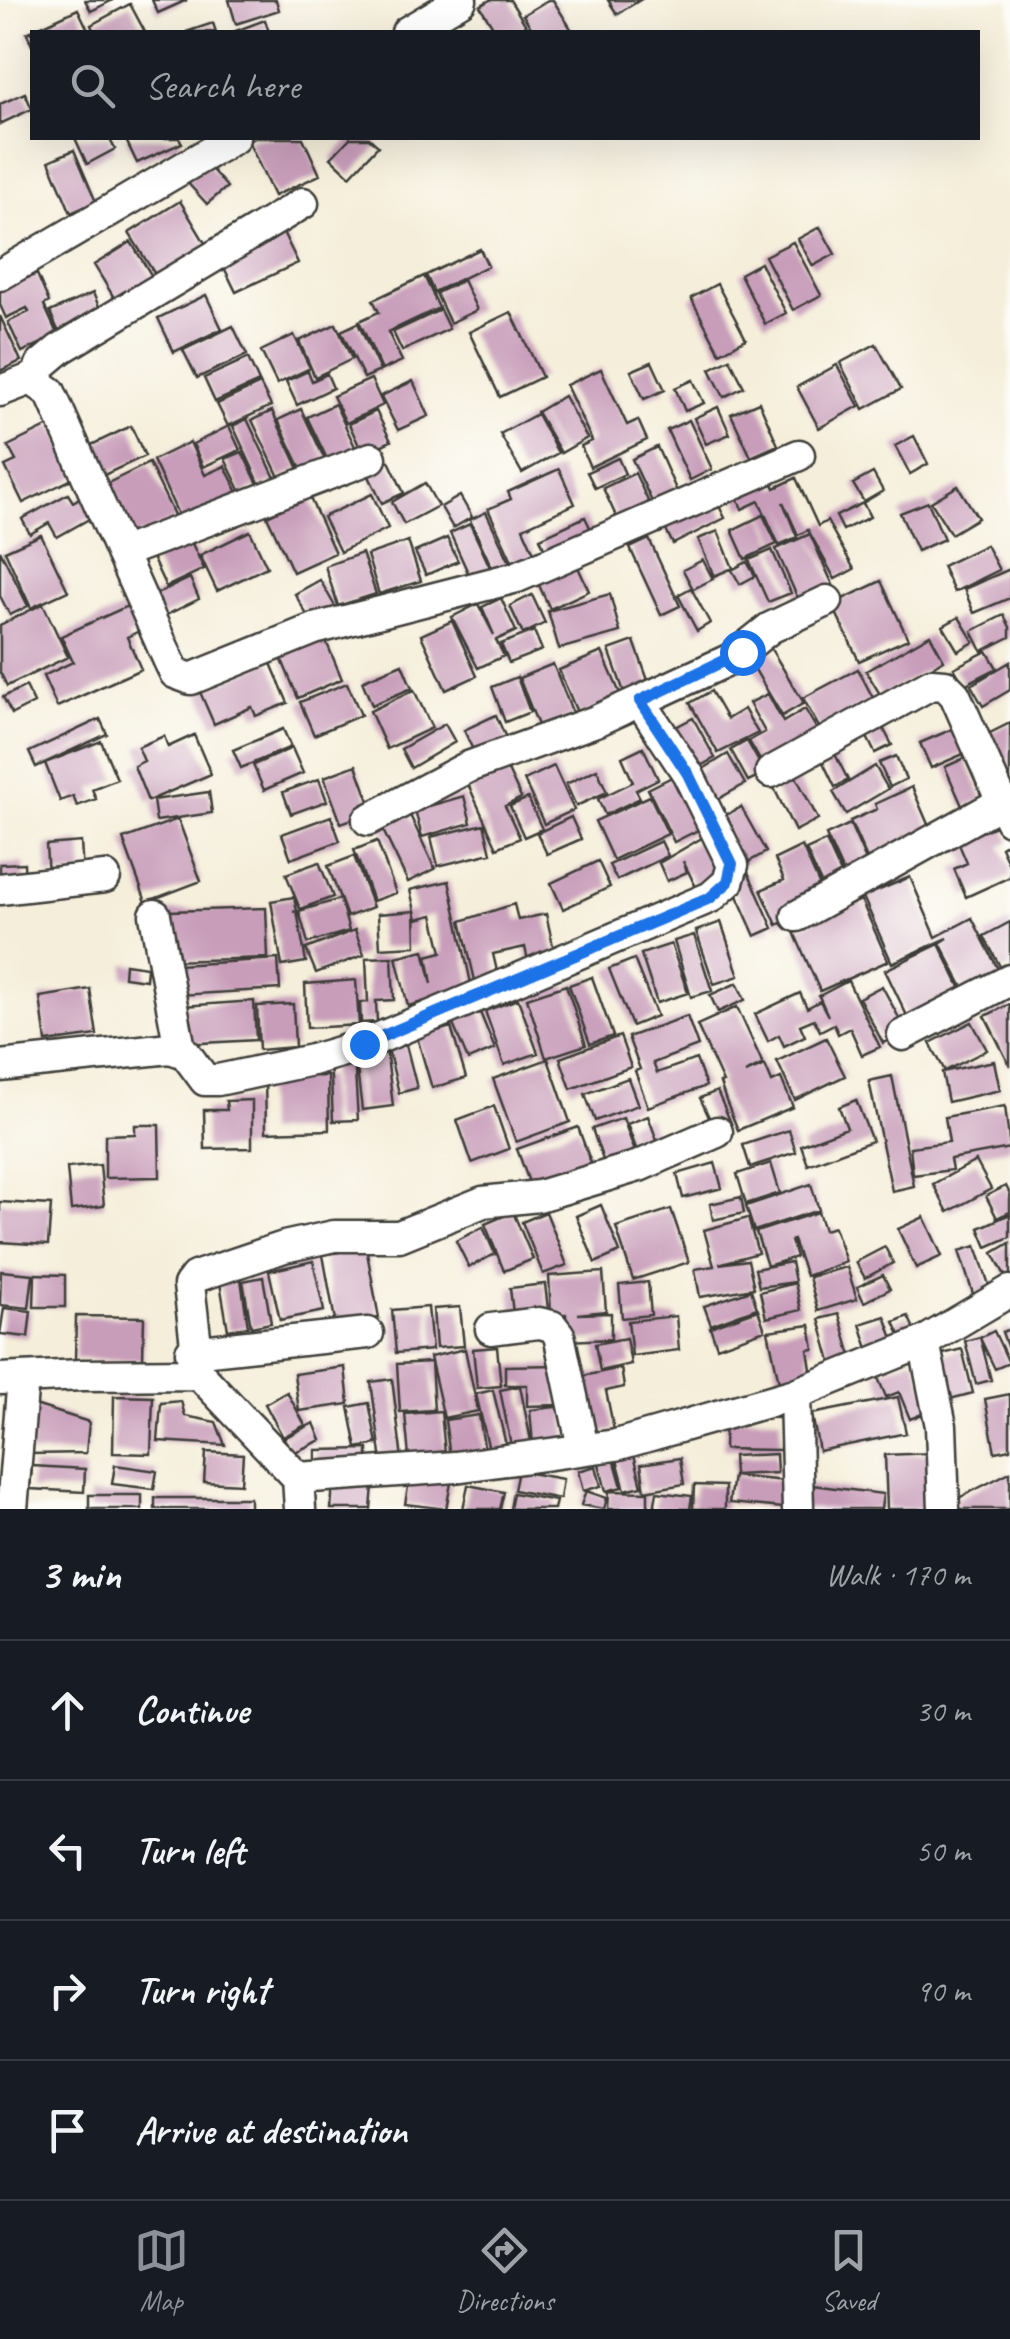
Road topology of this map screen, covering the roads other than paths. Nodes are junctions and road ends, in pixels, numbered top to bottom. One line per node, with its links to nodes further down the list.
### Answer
1 (460, 0): 2 (street)
2 (410, 30)
3 (231, 140): 5 (street)
4 (303, 202): 6 (street)
5 (0, 274)
6 (36, 380): 7 (street); 10 (street)
7 (0, 391)
8 (800, 455): 10 (street)
9 (372, 458): 10 (street)
10 (121, 552)
11 (827, 602): 12 (street)
12 (640, 701): 15 (street); 22 (street)
13 (770, 772): 14 (street)
14 (1006, 811): 19 (street)
15 (368, 820)
16 (105, 877): 17 (street)
17 (0, 889)
18 (155, 915): 22 (street)
19 (798, 916)
20 (1010, 980): 21 (street)
21 (902, 1035)
22 (180, 1049): 23 (street)
23 (0, 1066)
24 (718, 1132): 29 (street)
25 (1010, 1292): 28 (street)
26 (491, 1329): 32 (street)
27 (368, 1333): 29 (street)
28 (924, 1342): 31 (street); 37 (street)
29 (195, 1363): 30 (street); 33 (street)
30 (11, 1379): 34 (street)
31 (795, 1394): 32 (street); 36 (street)
32 (583, 1448): 33 (street)
33 (298, 1478): 35 (street)
34 (12, 1509)
35 (300, 1509)
36 (798, 1509)
37 (944, 1509)

